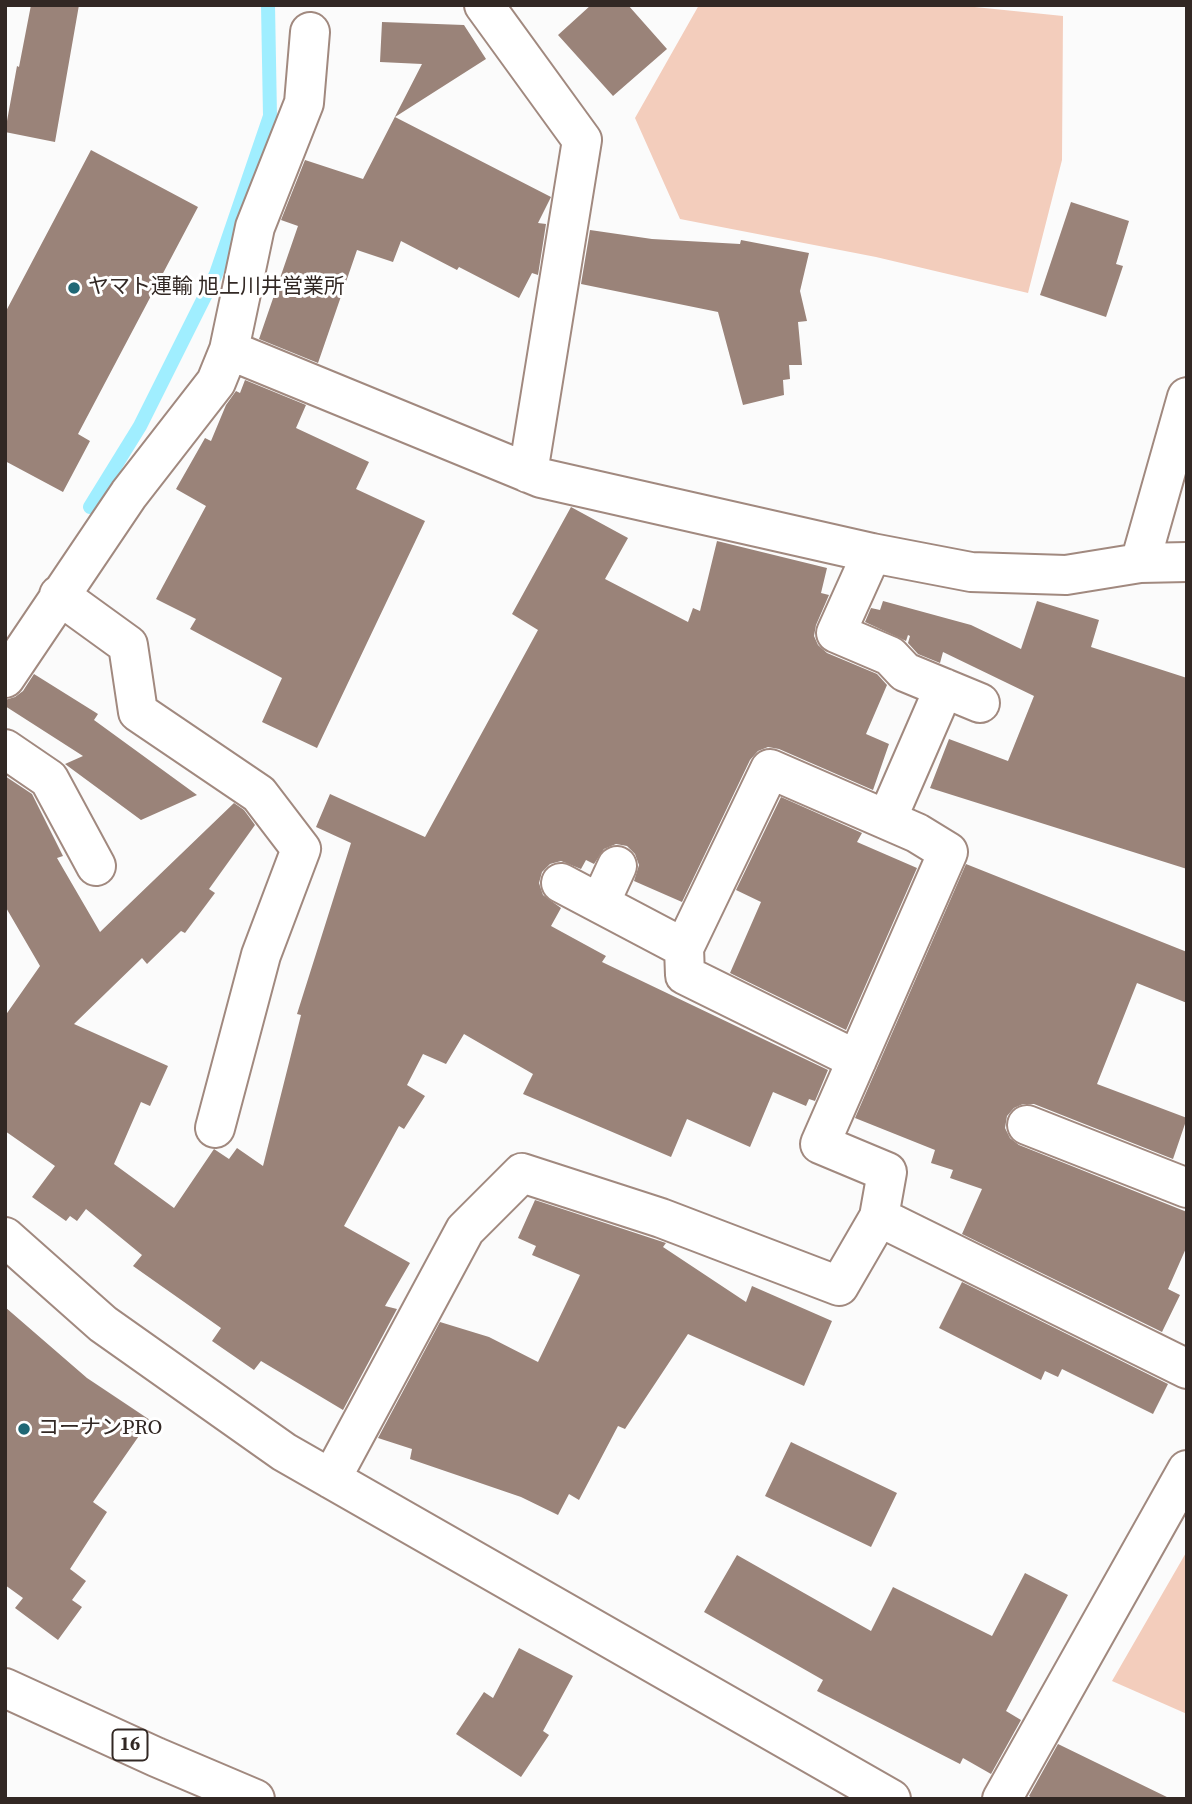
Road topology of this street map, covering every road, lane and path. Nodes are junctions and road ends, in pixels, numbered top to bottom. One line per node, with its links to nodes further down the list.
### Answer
1 (484, 5): 5 (main road)
2 (310, 32): 3 (main road)
3 (229, 349): 5 (main road); 9 (main road)
4 (1187, 397): 8 (main road)
5 (528, 473): 6 (main road)
6 (872, 553): 8 (main road); 11 (main road)
7 (1187, 562): 8 (main road)
8 (1140, 563)
9 (59, 595): 10 (main road); 22 (main road)
10 (5, 678)
11 (944, 688): 12 (main road); 14 (main road)
12 (980, 702)
13 (5, 749): 15 (main road)
14 (887, 819): 19 (main road); 20 (main road)
15 (96, 866)
16 (617, 866): 18 (main road)
17 (561, 883): 18 (main road)
18 (600, 903): 19 (main road)
19 (684, 948): 20 (main road)
20 (857, 1059): 24 (main road)
21 (1027, 1125): 23 (main road)
22 (215, 1128)
23 (1187, 1188)
24 (879, 1217): 26 (main road); 28 (main road)
25 (5, 1237): 28 (main road)
26 (1187, 1369)
27 (1187, 1470): 32 (main road)
28 (331, 1479): 30 (main road)
29 (5, 1688): 31 (main road, 16)
30 (881, 1796)
31 (255, 1799)
32 (1002, 1799)

